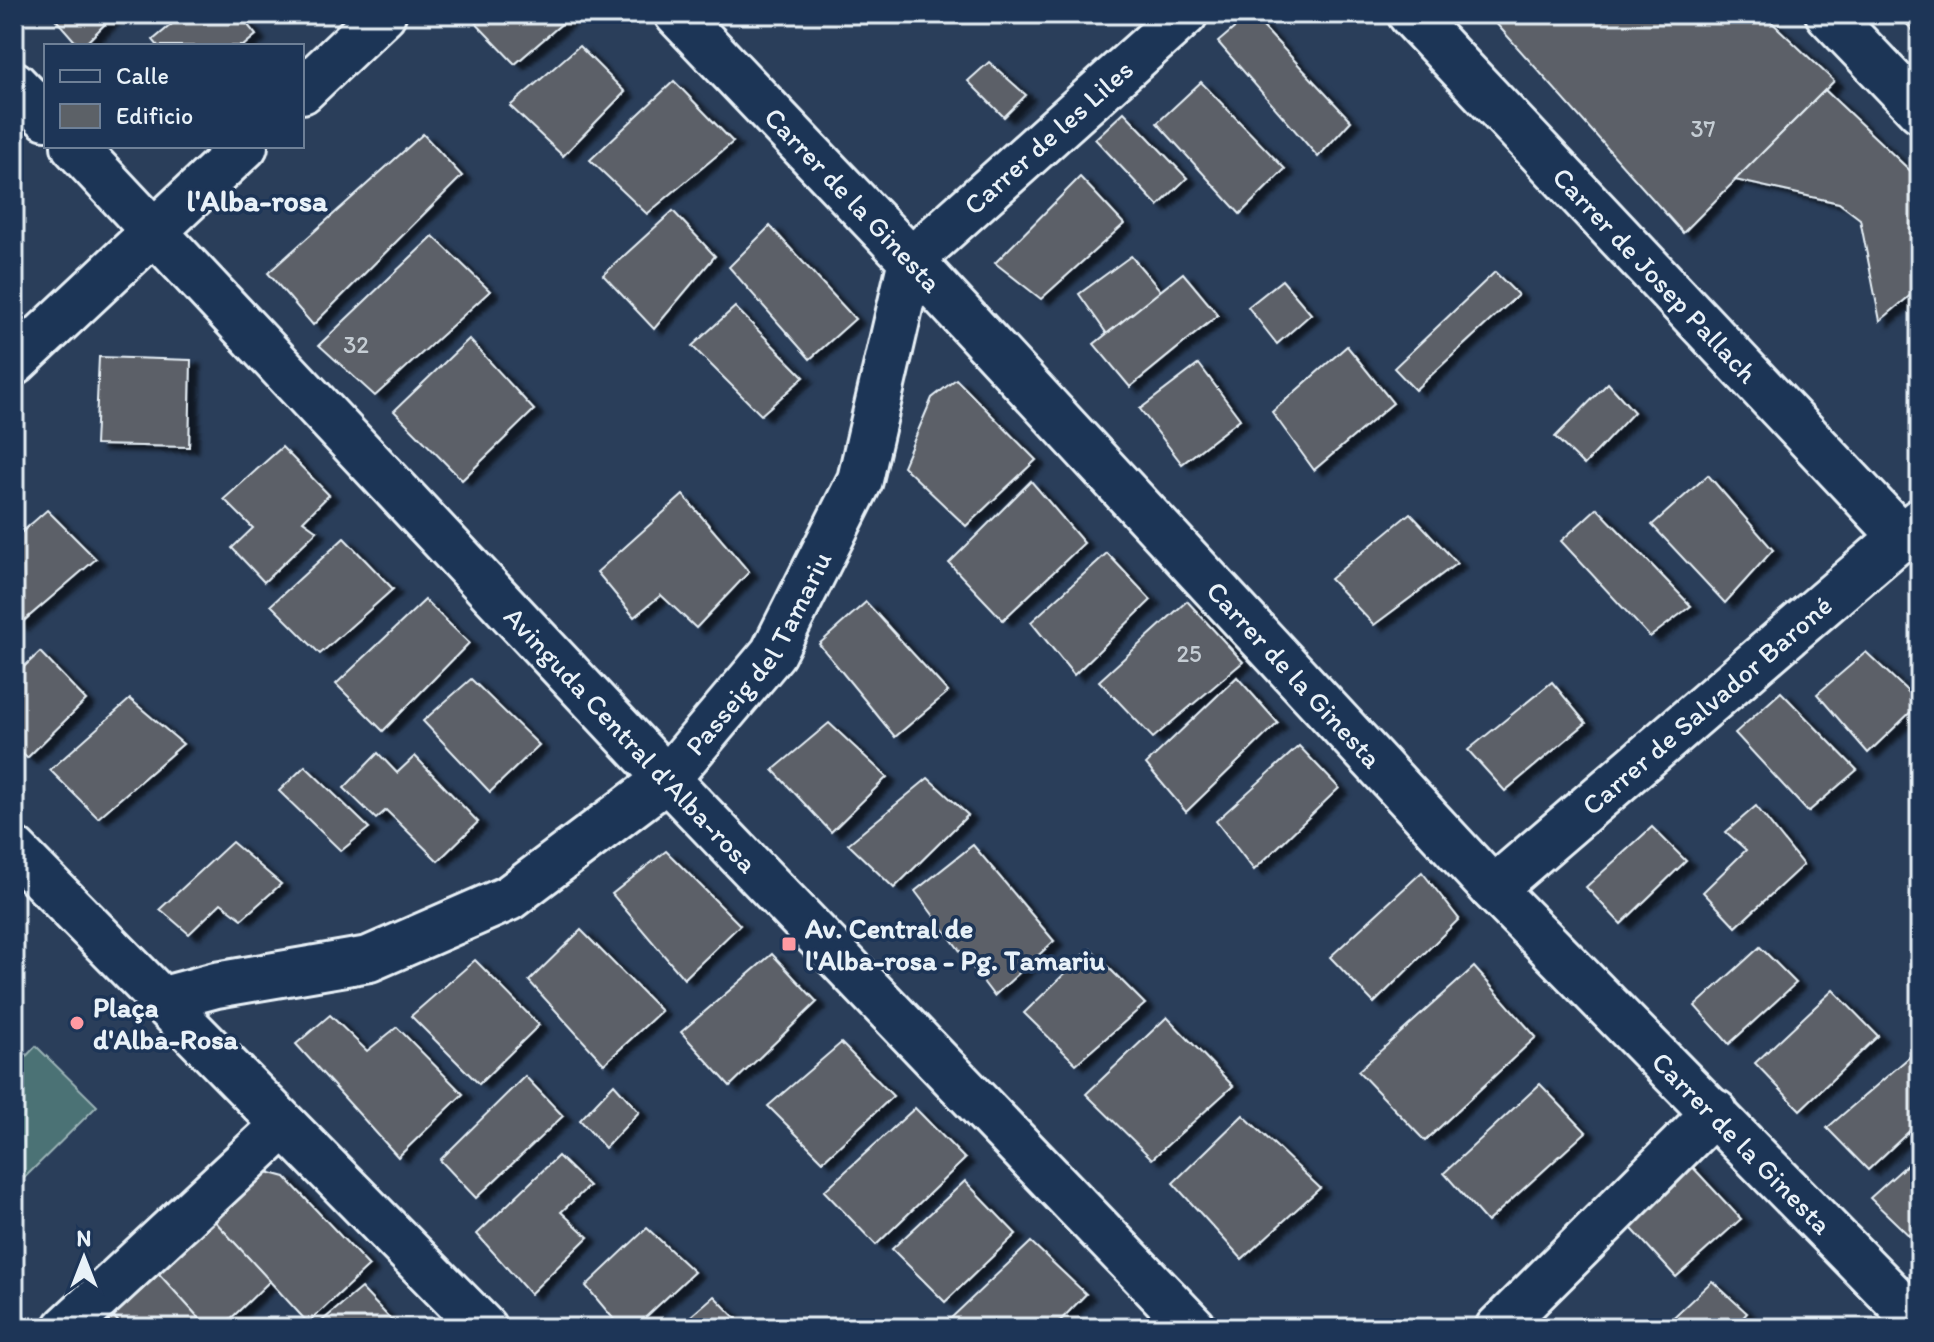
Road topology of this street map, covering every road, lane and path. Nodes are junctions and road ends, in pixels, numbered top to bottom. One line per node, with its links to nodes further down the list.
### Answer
1 (383, 14): 7 (street)
2 (677, 14): 13 (street, Carrer de la Ginesta)
3 (1185, 14): 13 (street, Carrer de les Liles)
4 (1410, 14): 15 (street, Carrer de Josep Pallach)
5 (1828, 14): 8 (street)
6 (14, 84): 9 (street)
7 (304, 89)
8 (1920, 110)
9 (44, 115)
10 (76, 148): 12 (street, Avinguda Central d'Alba-rosa)
11 (243, 148): 12 (street)
12 (155, 231): 14 (street); 16 (street, Avinguda Central d'Alba-rosa)
13 (911, 260): 16 (street, Passeig del Tamariu); 18 (street, Carrer de la Ginesta)
14 (14, 363)
15 (1911, 529): 18 (street, Carrer de Salvador Baroné)
16 (667, 779): 19 (street, Passeig del Tamariu); 25 (street, Avinguda Central d'Alba-rosa)
17 (14, 850): 19 (street)
18 (1493, 889): 20 (street, Carrer de la Ginesta)
19 (164, 999): 21 (street)
20 (1715, 1112): 22 (street, Carrer de la Ginesta); 26 (street)
21 (284, 1125): 23 (street); 24 (street)
22 (1920, 1324)
23 (66, 1328)
24 (484, 1328)
25 (1194, 1328)
26 (1498, 1328)

